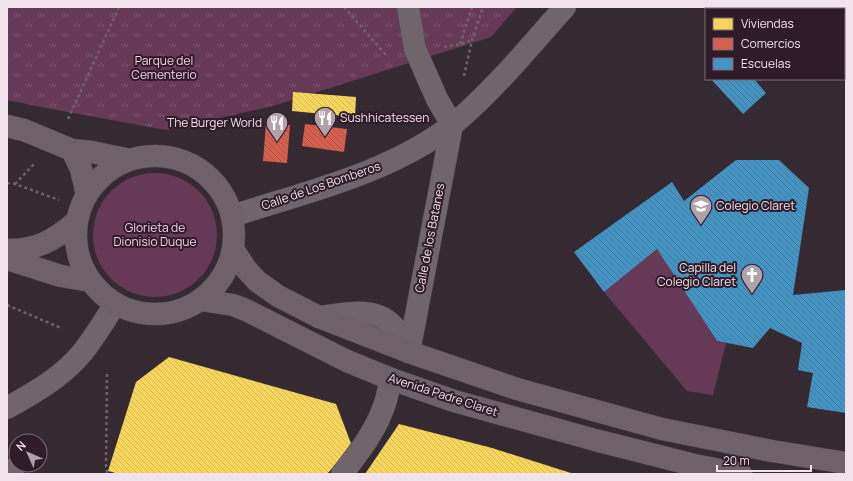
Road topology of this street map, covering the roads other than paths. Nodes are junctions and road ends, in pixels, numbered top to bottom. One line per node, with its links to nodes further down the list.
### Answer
1 (408, 7): 3 (street)
2 (565, 7): 3 (street, Calle de Los Bomberos)
3 (452, 125): 8 (street, Calle de Los Bomberos); 15 (street, Calle de los Batanes)
4 (7, 126): 5 (main road)
5 (72, 150): 6 (main road); 7 (main road)
6 (130, 160): 7 (main road); 8 (main road)
7 (81, 208): 10 (main road); 12 (main road)
8 (232, 216): 9 (main road)
9 (233, 249): 13 (main road); 15 (main road)
10 (7, 250)
11 (7, 259): 12 (main road)
12 (90, 281): 14 (main road)
13 (201, 300): 14 (main road); 16 (main road, Avenida Padre Claret)
14 (115, 304): 17 (street)
15 (409, 352): 18 (main road)
16 (391, 379): 19 (main road, Avenida Padre Claret); 22 (street)
17 (7, 408)
18 (846, 463)
19 (696, 469): 23 (main road, Avenida Padre Claret)
20 (7, 470): 21 (street)
21 (14, 474)
22 (342, 474)
23 (741, 474)

